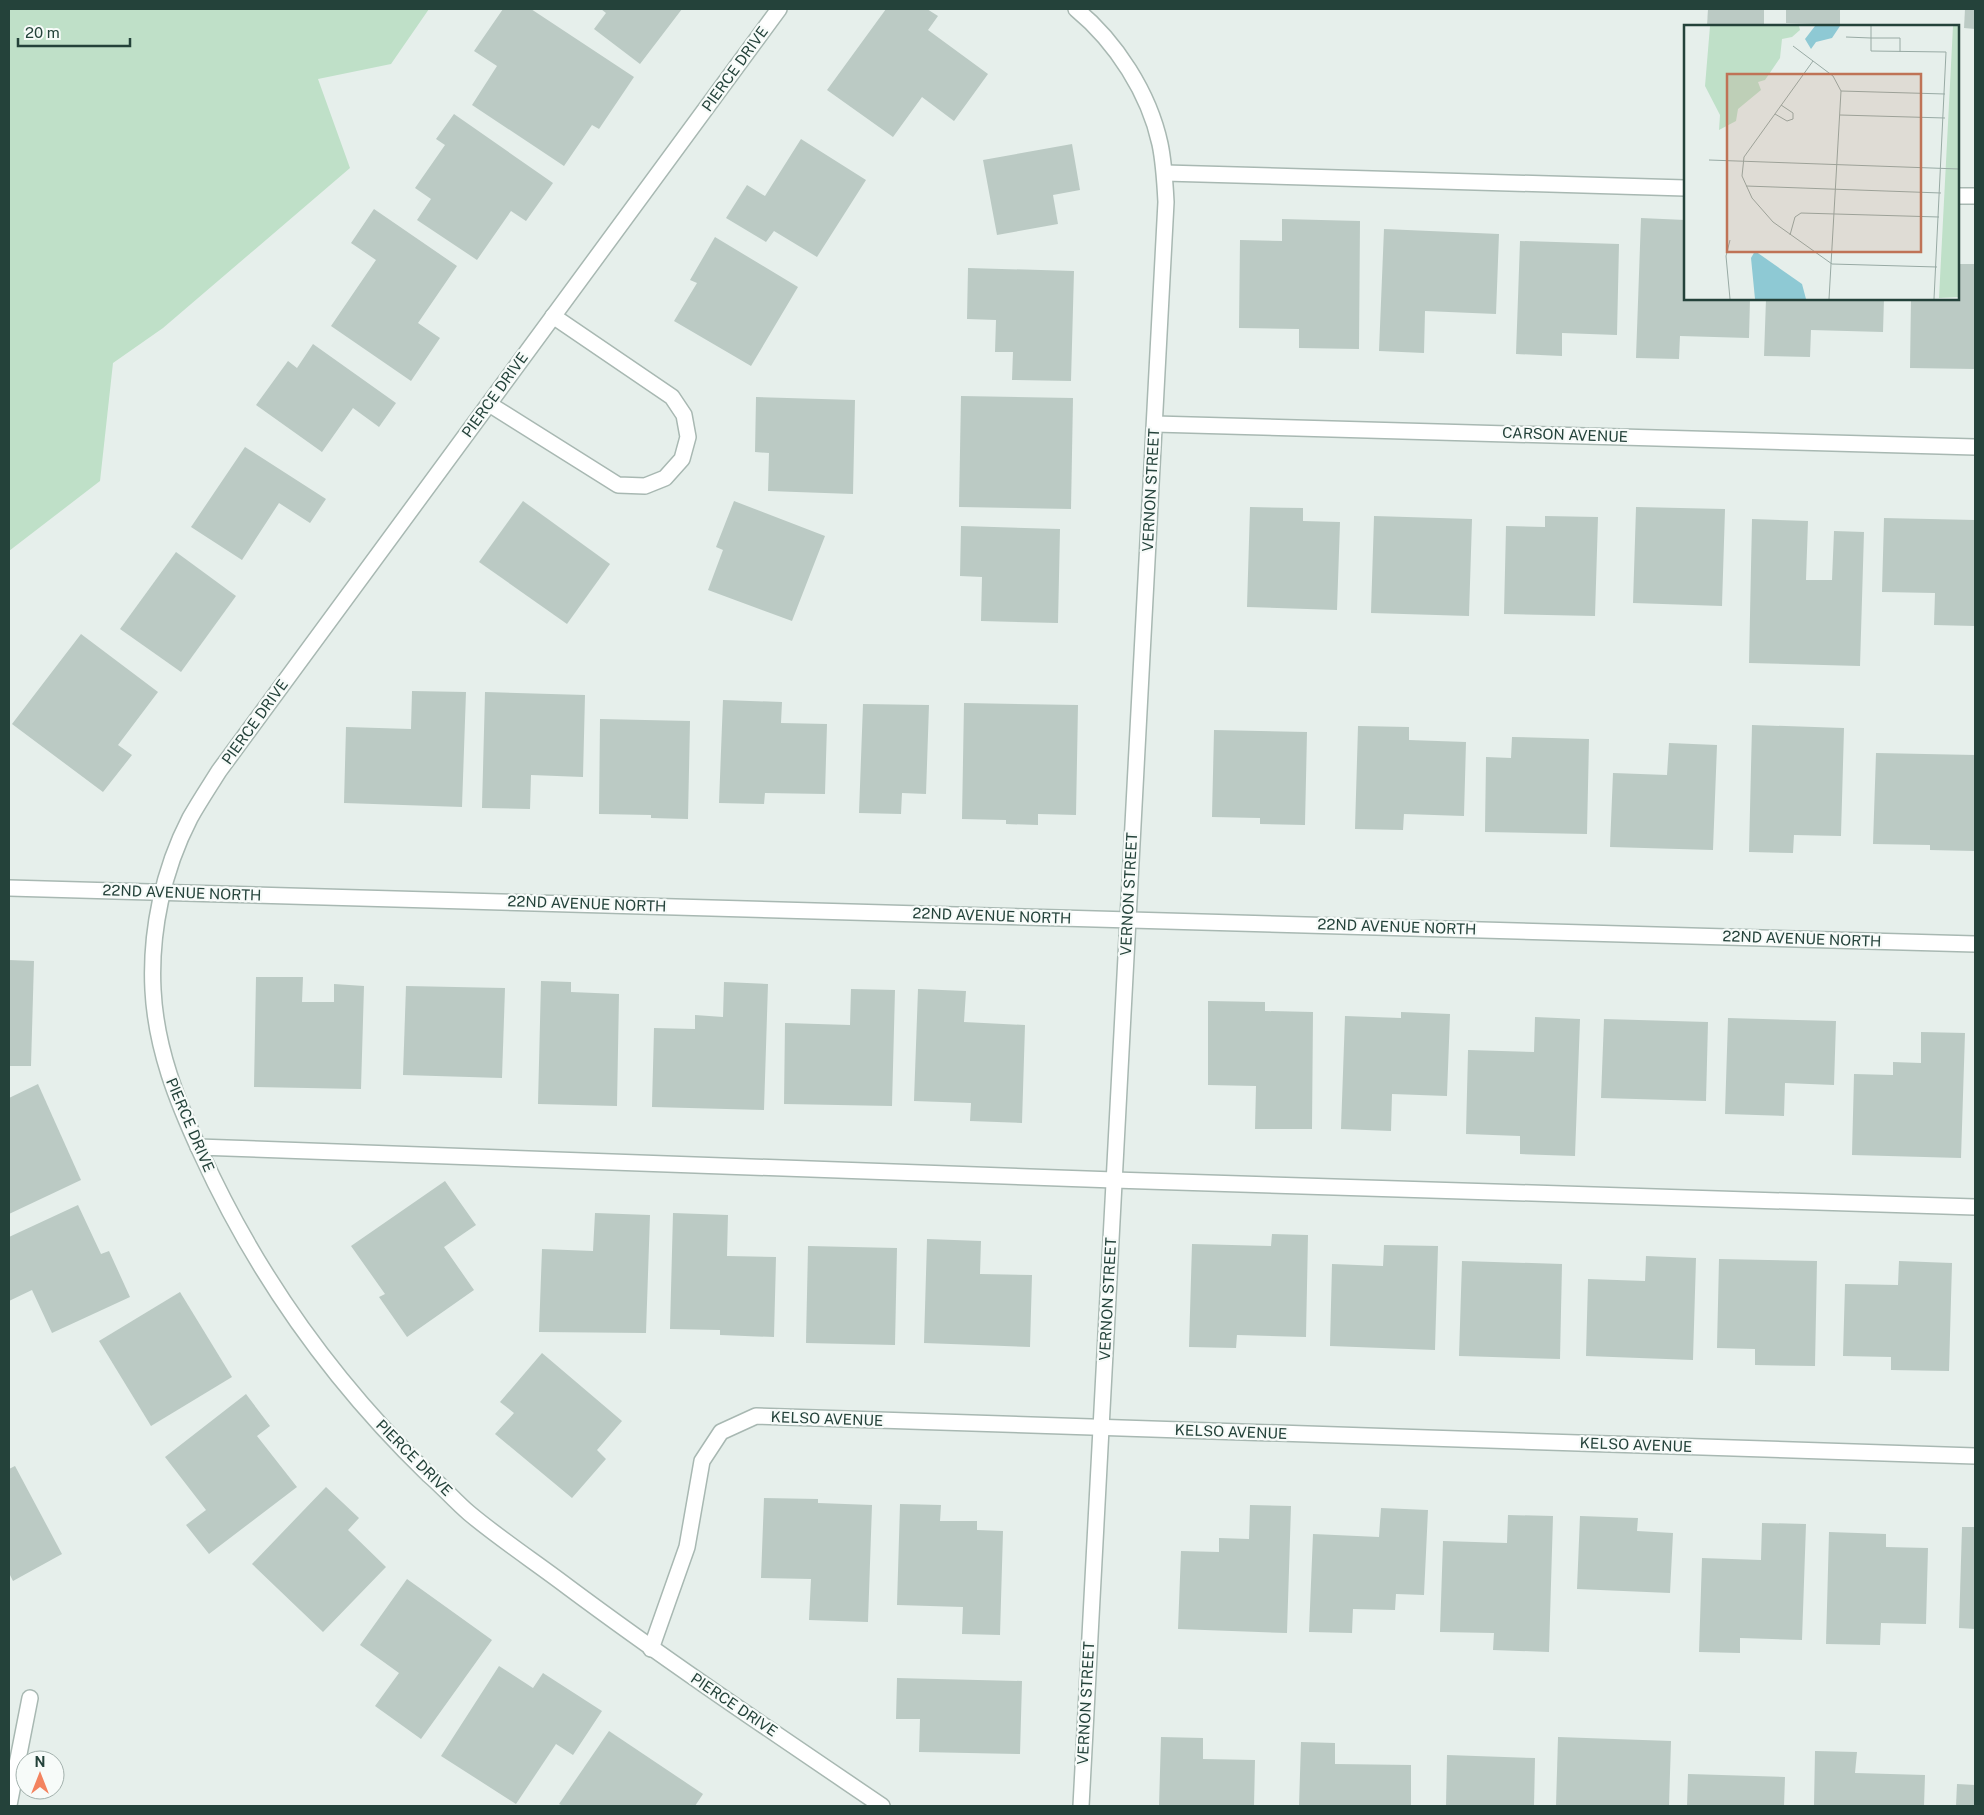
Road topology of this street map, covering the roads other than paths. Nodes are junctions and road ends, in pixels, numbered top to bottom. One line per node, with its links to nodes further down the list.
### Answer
1 (779, 9): 7 (street, PIERCE DRIVE)
2 (1076, 9): 3 (street, VERNON STREET)
3 (1165, 173): 4 (street); 9 (street, VERNON STREET)
4 (1684, 188)
5 (1959, 196): 6 (street)
6 (1975, 196)
7 (553, 316): 8 (street, PIERCE DRIVE); 8 (street)
8 (489, 404): 12 (street, PIERCE DRIVE)
9 (1155, 424): 10 (street, CARSON AVENUE); 13 (street, VERNON STREET)
10 (1975, 447)
11 (9, 888): 12 (street, 22ND AVENUE NORTH)
12 (163, 892): 13 (street, 22ND AVENUE NORTH); 15 (street, PIERCE DRIVE)
13 (1128, 920): 14 (street, 22ND AVENUE NORTH); 16 (street, VERNON STREET)
14 (1975, 944)
15 (198, 1147): 16 (street); 20 (street, PIERCE DRIVE)
16 (1114, 1180): 17 (street); 18 (street, VERNON STREET)
17 (1975, 1207)
18 (1101, 1428): 19 (street, KELSO AVENUE); 20 (street, KELSO AVENUE); 24 (street, VERNON STREET)
19 (1975, 1456)
20 (651, 1649): 23 (street, PIERCE DRIVE)
21 (30, 1698): 22 (street)
22 (9, 1805)
23 (882, 1806)
24 (1080, 1806)

